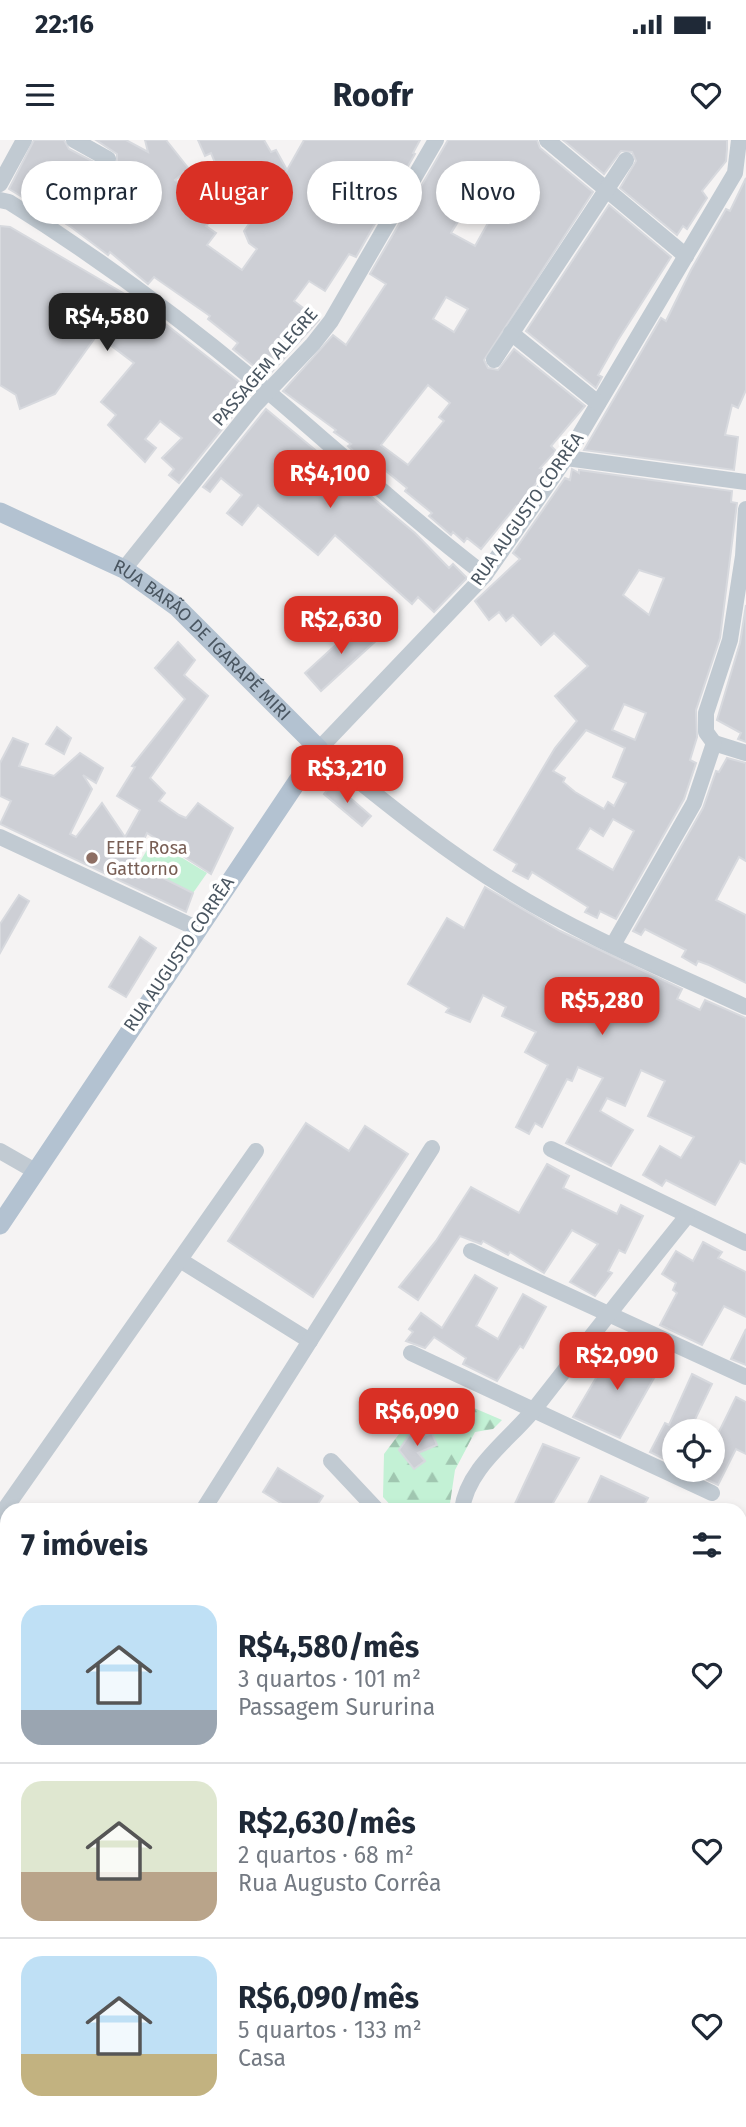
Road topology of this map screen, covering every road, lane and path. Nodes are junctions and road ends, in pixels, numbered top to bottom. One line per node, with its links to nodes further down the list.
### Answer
1 (24, 140): 8 (street)
2 (74, 140): 6 (street)
3 (436, 140): 14 (street, PASSAGEM ALEGRE)
4 (547, 140): 9 (street)
5 (739, 140): 11 (street, RUA AUGUSTO CORRÊA)
6 (108, 159)
7 (626, 160): 9 (street)
8 (0, 184)
9 (605, 191): 11 (street); 12 (street)
10 (0, 200): 14 (street)
11 (687, 256): 15 (street, RUA AUGUSTO CORRÊA)
12 (511, 333): 13 (street); 15 (street)
13 (494, 360)
14 (267, 390): 20 (street, PASSAGEM ALEGRE); 21 (street)
15 (598, 403): 16 (street, RUA AUGUSTO CORRÊA)
16 (566, 458): 17 (street); 21 (street, RUA AUGUSTO CORRÊA)
17 (746, 482)
18 (746, 509): 22 (street)
19 (0, 512): 20 (main road, RUA BARÃO DE IGARAPÉ MIRI)
20 (124, 569): 23 (main road, RUA BARÃO DE IGARAPÉ MIRI)
21 (485, 575): 23 (street, RUA AUGUSTO CORRÊA)
22 (714, 743): 24 (street); 27 (street)
23 (319, 748): 26 (main road, RUA AUGUSTO CORRÊA); 27 (street, RUA BARÃO DE IGARAPÉ MIRI)
24 (746, 753)
25 (0, 836): 26 (street)
26 (196, 928): 33 (main road, RUA AUGUSTO CORRÊA)
27 (613, 945): 28 (street, RUA BARÃO DE IGARAPÉ MIRI)
28 (746, 1007)
29 (432, 1148): 40 (street)
30 (551, 1149): 34 (street)
31 (0, 1151): 33 (street)
32 (256, 1151): 38 (street)
33 (34, 1171): 35 (main road, RUA AUGUSTO CORRÊA)
34 (687, 1216): 36 (street); 39 (street)
35 (0, 1225)
36 (746, 1243)
37 (471, 1251): 39 (street)
38 (180, 1260): 40 (street); 46 (street)
39 (609, 1312): 42 (street); 43 (street)
40 (310, 1341): 47 (street)
41 (411, 1353): 43 (street)
42 (746, 1377)
43 (534, 1410): 45 (street); 49 (street)
44 (331, 1461): 48 (street)
45 (712, 1493)
46 (9, 1503)
47 (207, 1503)
48 (370, 1503)
49 (463, 1503)

